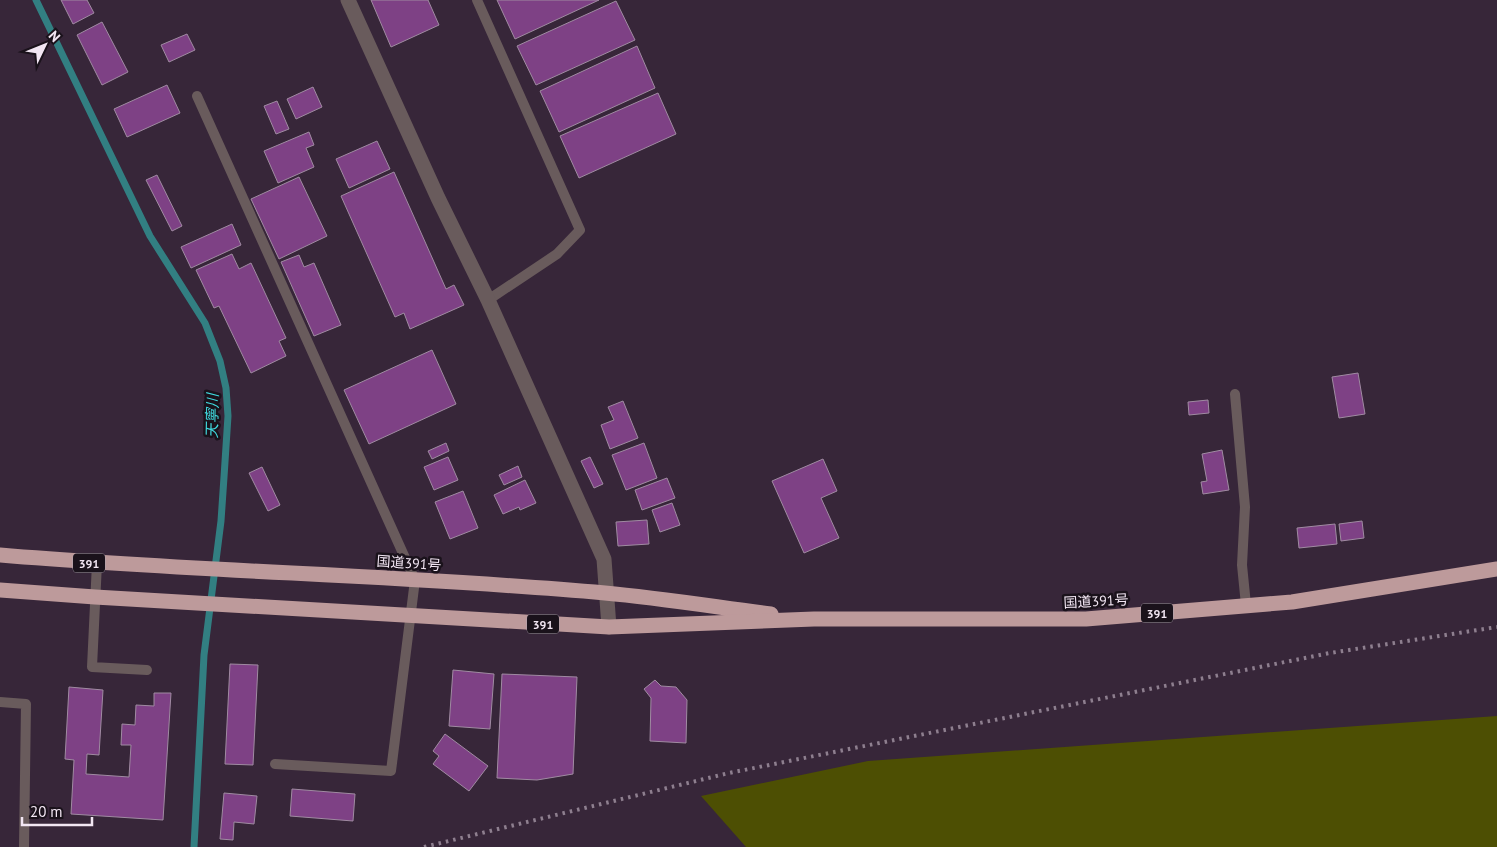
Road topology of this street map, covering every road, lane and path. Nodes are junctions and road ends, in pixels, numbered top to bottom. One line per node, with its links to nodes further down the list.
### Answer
1 (348, 0): 4 (street)
2 (477, 0): 4 (lane)
3 (197, 96): 9 (lane)
4 (488, 300): 11 (street)
5 (1235, 394): 13 (lane)
6 (0, 555): 7 (highway, 国道391号 / 391)
7 (97, 563): 9 (highway, 国道391号 / 391); 12 (lane)
8 (1497, 569): 13 (highway, 国道391号 / 391)
9 (415, 580): 11 (highway, 国道391号 / 391); 14 (lane)
10 (0, 590): 12 (highway, 国道391号 / 391)
11 (606, 593): 15 (highway, 国道391号 / 391); 16 (street)
12 (95, 597): 14 (highway, 国道391号 / 391); 17 (lane)
13 (1246, 605): 15 (highway, 国道391号 / 391)
14 (411, 616): 16 (highway, 国道391号 / 391); 19 (lane)
15 (814, 619): 16 (highway, 国道391号 / 391)
16 (609, 627)
17 (147, 670)
18 (0, 702): 20 (lane)
19 (275, 764)
20 (24, 847)

